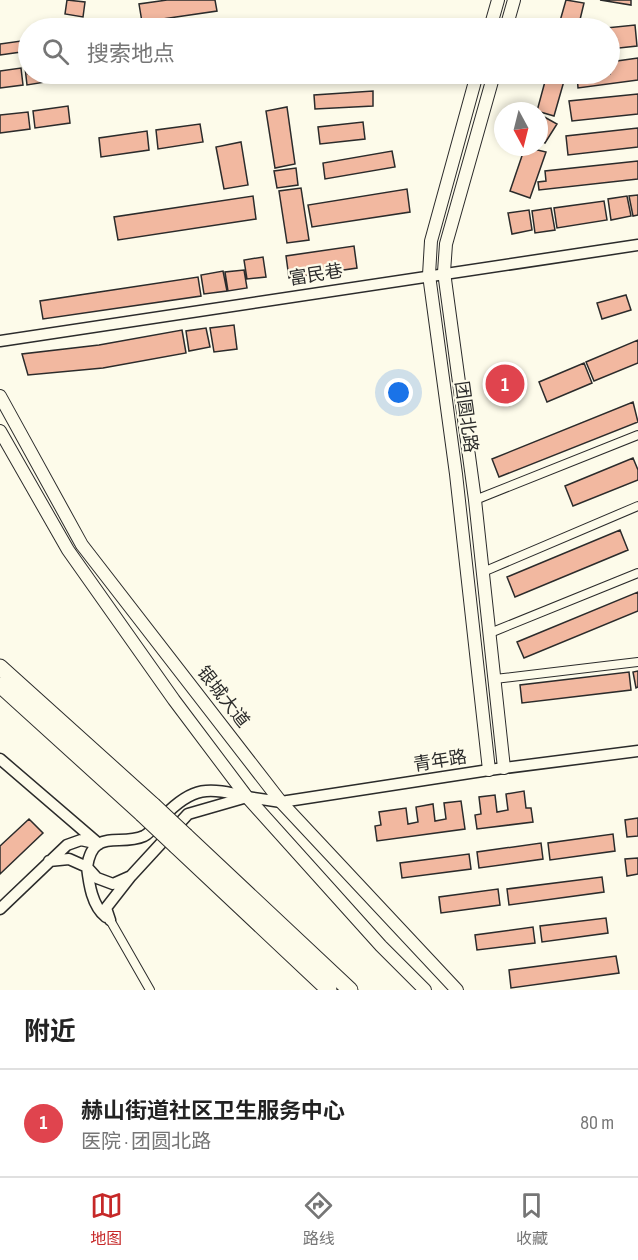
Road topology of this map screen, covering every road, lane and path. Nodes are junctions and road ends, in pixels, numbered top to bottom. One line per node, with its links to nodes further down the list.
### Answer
1 (498, 0): 3 (main road)
2 (514, 0): 4 (main road)
3 (493, 18)
4 (509, 18)
5 (474, 84): 9 (main road, 团圆北路)
6 (491, 84): 8 (main road, 团圆北路)
7 (638, 244): 8 (street, 富民巷)
8 (444, 272): 9 (street, 富民巷); 14 (main road, 团圆北路)
9 (429, 275): 10 (street, 富民巷); 26 (main road, 团圆北路)
10 (0, 341)
11 (0, 396): 28 (main road, 银城大道)
12 (0, 431): 27 (main road)
13 (638, 435): 14 (street)
14 (476, 500): 16 (main road, 团圆北路)
15 (638, 506): 16 (street)
16 (483, 572): 18 (main road, 团圆北路)
17 (638, 573): 18 (street)
18 (490, 633): 21 (main road, 团圆北路)
19 (638, 662): 21 (street)
20 (0, 667): 29 (highway)
21 (495, 679): 25 (main road, 团圆北路)
22 (0, 685): 29 (highway)
23 (638, 752): 25 (street, 青年路)
24 (0, 759): 31 (street)
25 (504, 768): 26 (street, 青年路)
26 (489, 770): 28 (street, 青年路)
27 (247, 797): 28 (street, 青年路); 31 (street, 青年路); 34 (street); 40 (main road)
28 (281, 801): 41 (main road, 银城大道)
29 (147, 809): 30 (highway, bridge)
30 (181, 841): 38 (highway); 39 (highway)
31 (99, 844): 32 (street, 青年路); 33 (street)
32 (49, 861): 33 (street); 35 (street, 青年路)
33 (87, 867): 34 (street); 36 (street)
34 (131, 876): 36 (street)
35 (0, 909)
36 (110, 920): 37 (street)
37 (150, 990)
38 (329, 990)
39 (350, 990)
40 (425, 990)
41 (457, 990)

